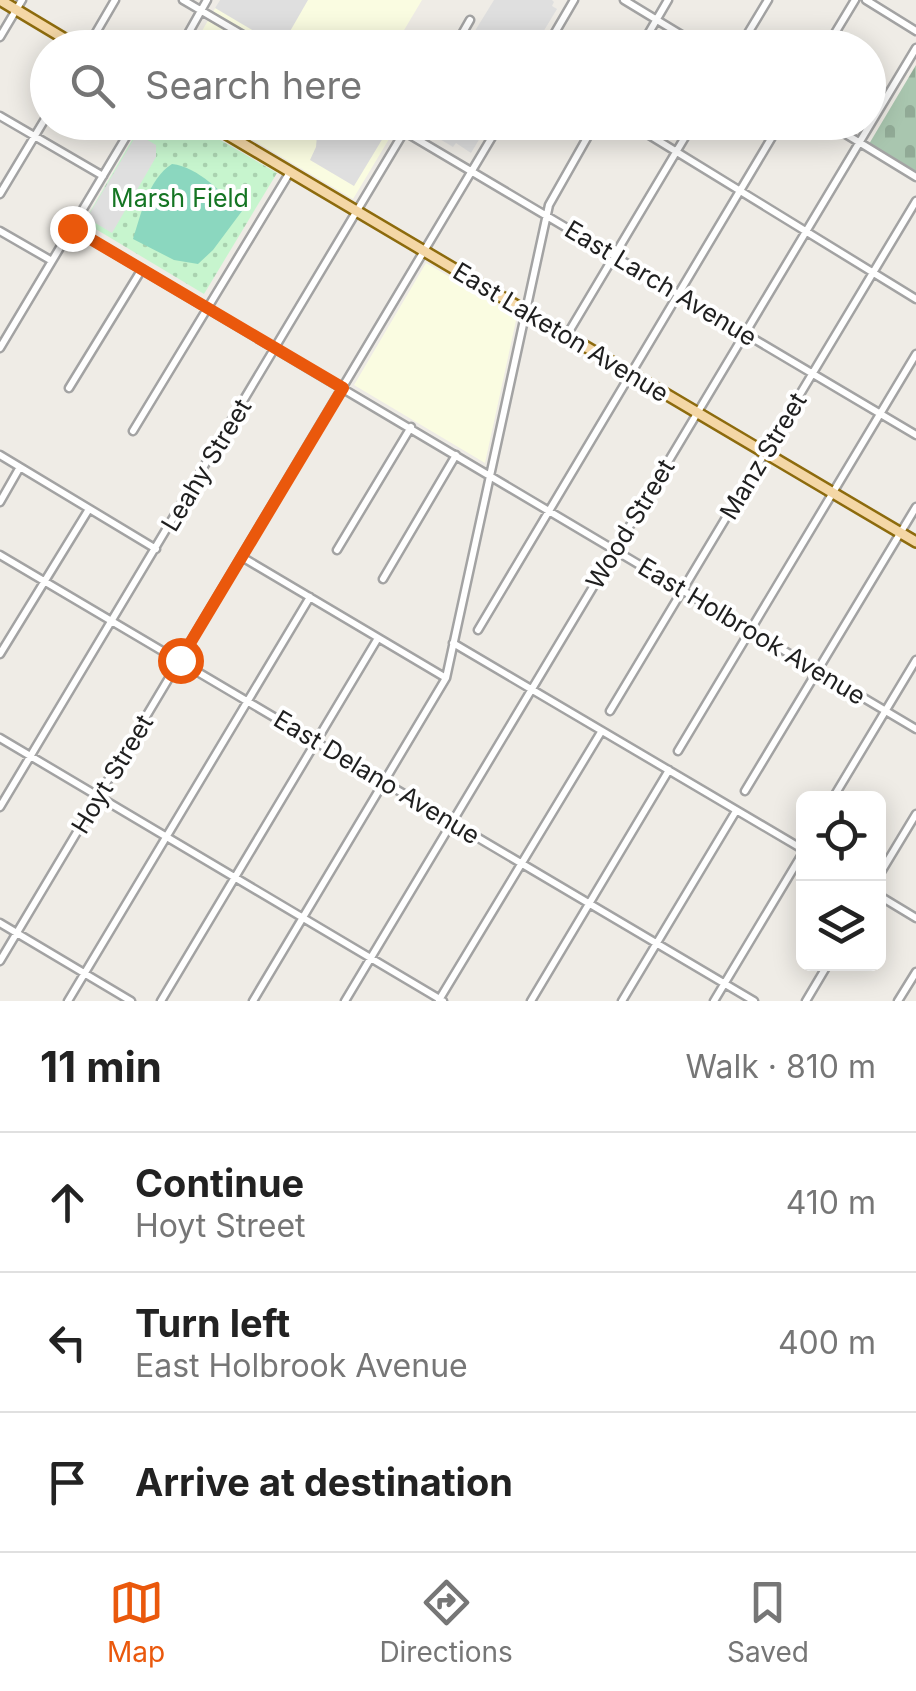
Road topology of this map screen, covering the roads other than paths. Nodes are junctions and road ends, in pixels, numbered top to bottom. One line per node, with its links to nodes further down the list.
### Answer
1 (0, 0): 12 (main road)
2 (22, 0): 12 (street)
3 (115, 0): 17 (street)
4 (184, 0): 13 (street)
5 (208, 0): 13 (street)
6 (572, 0): 21 (street)
7 (624, 0): 14 (street)
8 (668, 0): 14 (street)
9 (768, 0): 24 (street)
10 (855, 0): 25 (street)
11 (866, 0): 26 (street)
12 (16, 10): 16 (main road); 27 (street)
13 (201, 10): 18 (street); 19 (street)
14 (657, 19): 22 (street); 23 (street)
15 (470, 20): 20 (street)
16 (50, 30)
17 (98, 30)
18 (190, 30)
19 (234, 30)
20 (464, 30)
21 (556, 30)
22 (651, 30)
23 (674, 30)
24 (749, 30)
25 (837, 30)
26 (916, 30)
27 (0, 37)
28 (916, 48): 29 (street, Wood Street)
29 (886, 97)
30 (0, 116): 31 (street)
31 (30, 135)
32 (32, 140): 51 (street)
33 (39, 140): 48 (street)
34 (124, 140): 48 (street)
35 (236, 140): 47 (main road, East Laketon Avenue)
36 (400, 140): 53 (street, Leahy Street)
37 (420, 140): 46 (street, East Larch Avenue)
38 (490, 140): 46 (street, Hoyt Street)
39 (585, 140): 54 (street)
40 (657, 140): 45 (street)
41 (683, 140): 45 (street)
42 (770, 140): 50 (street)
43 (855, 140): 44 (street)
44 (858, 142): 49 (street); 57 (street, Wood Street)
45 (676, 152): 50 (street); 59 (street)
46 (472, 171): 54 (street, East Larch Avenue); 58 (street, Hoyt Street)
47 (290, 172): 53 (main road, East Laketon Avenue); 65 (street)
48 (102, 176): 55 (street)
49 (916, 177)
50 (740, 191): 57 (street); 63 (street)
51 (0, 194)
52 (916, 201): 62 (street, Manz Street)
53 (357, 212): 58 (main road, East Laketon Avenue); 69 (street, Leahy Street)
54 (546, 215): 59 (street, East Larch Avenue); 66 (street)
55 (72, 228): 60 (street); 61 (street, East Holbrook Avenue)
56 (0, 231): 60 (street)
57 (806, 232): 62 (street); 67 (street, Wood Street)
58 (425, 250): 66 (main road, East Laketon Avenue); 75 (street, Hoyt Street)
59 (614, 255): 63 (street, East Larch Avenue); 68 (street)
60 (52, 262): 70 (street)
61 (142, 269): 65 (street, East Holbrook Avenue); 74 (street)
62 (873, 274): 64 (street); 73 (street, Manz Street)
63 (678, 293): 67 (street, East Larch Avenue); 72 (street)
64 (916, 300)
65 (208, 307): 69 (street, East Holbrook Avenue); 79 (street)
66 (525, 310): 68 (main road, East Laketon Avenue); 85 (street)
67 (745, 333): 73 (street, East Larch Avenue); 76 (street, Wood Street)
68 (567, 335): 72 (main road, East Laketon Avenue)
69 (275, 347): 75 (street, East Holbrook Avenue); 93 (street, Leahy Street)
70 (0, 348)
71 (916, 354): 77 (street)
72 (631, 373): 76 (main road, East Laketon Avenue); 90 (street)
73 (812, 373): 77 (street, East Larch Avenue); 81 (street, Manz Street)
74 (70, 388)
75 (343, 388): 78 (street, East Holbrook Avenue); 97 (street, Hoyt Street)
76 (697, 413): 81 (main road, East Laketon Avenue); 95 (street, Wood Street)
77 (880, 414): 80 (street, East Larch Avenue); 86 (street)
78 (411, 427): 82 (street, East Holbrook Avenue); 94 (street)
79 (132, 432)
80 (916, 435)
81 (765, 452): 86 (main road, East Laketon Avenue); 100 (street, Manz Street)
82 (456, 454): 85 (street, East Holbrook Avenue); 98 (street)
83 (0, 455): 84 (street)
84 (20, 468): 87 (street); 88 (street)
85 (489, 474): 90 (street, East Holbrook Avenue); 106 (street)
86 (833, 492): 91 (main road, East Laketon Avenue); 104 (street)
87 (0, 502)
88 (89, 508): 93 (street); 99 (street)
89 (916, 508): 91 (street)
90 (549, 510): 95 (street, East Holbrook Avenue); 103 (street)
91 (901, 533): 92 (main road, East Laketon Avenue); 110 (street)
92 (916, 542)
93 (156, 549): 102 (street, Leahy Street)
94 (337, 550)
95 (615, 550): 100 (street, East Holbrook Avenue); 112 (street, Wood Street)
96 (0, 554): 99 (street, East Delano Avenue)
97 (242, 557): 101 (street); 108 (street, Hoyt Street)
98 (382, 579)
99 (45, 580): 102 (street, East Delano Avenue); 107 (street)
100 (683, 590): 104 (street, East Holbrook Avenue); 114 (street, Manz Street)
101 (310, 598): 105 (street); 113 (street)
102 (112, 620): 108 (street, East Delano Avenue); 121 (street, Leahy Street)
103 (478, 630)
104 (750, 630): 110 (street, East Holbrook Avenue); 120 (street)
105 (378, 638): 111 (street); 119 (street)
106 (454, 639): 111 (street); 112 (street)
107 (0, 654)
108 (180, 660): 113 (street, East Delano Avenue); 126 (street, Hoyt Street)
109 (916, 660): 115 (street)
110 (818, 671): 115 (street, East Holbrook Avenue); 125 (street)
111 (446, 678): 123 (street)
112 (530, 689): 117 (street); 130 (street, Wood Street)
113 (248, 701): 119 (street, East Delano Avenue); 131 (street)
114 (610, 711)
115 (886, 711): 116 (street, East Holbrook Avenue); 124 (street)
116 (916, 729)
117 (601, 732): 122 (street); 133 (street)
118 (0, 738): 121 (street)
119 (316, 741): 123 (street, East Delano Avenue); 136 (street)
120 (678, 750)
121 (30, 756): 126 (street); 127 (street, Leahy Street)
122 (668, 770): 128 (street); 138 (street)
123 (384, 782): 130 (street, East Delano Avenue); 140 (street)
124 (837, 791)
125 (745, 792)
126 (98, 796): 131 (street); 142 (street, Hoyt Street)
127 (0, 807)
128 (736, 810): 132 (street); 143 (street)
129 (916, 814): 135 (street)
130 (452, 821): 133 (street, East Delano Avenue); 144 (street, Wood Street)
131 (166, 837): 136 (street); 148 (street)
132 (796, 846)
133 (522, 862): 138 (street, East Delano Avenue); 150 (street)
134 (796, 864): 149 (street)
135 (886, 864)
136 (234, 878): 140 (street); 153 (street)
137 (886, 900): 139 (street)
138 (589, 902): 143 (street, East Delano Avenue); 156 (street)
139 (916, 918)
140 (302, 919): 144 (street); 154 (street)
141 (0, 923): 142 (street)
142 (17, 933): 145 (street, Hoyt Street); 148 (street)
143 (657, 943): 149 (street, East Delano Avenue); 157 (street)
144 (370, 959): 150 (street); 155 (street, Wood Street)
145 (0, 961)
146 (824, 971): 160 (street)
147 (916, 972): 161 (street)
148 (85, 974): 151 (street); 152 (street)
149 (724, 983): 158 (street); 159 (street, East Delano Avenue)
150 (441, 1000)
151 (68, 1001)
152 (131, 1001)
153 (161, 1001)
154 (253, 1001)
155 (345, 1001)
156 (530, 1001)
157 (622, 1001)
158 (714, 1001)
159 (754, 1001)
160 (806, 1001)
161 (898, 1001)

